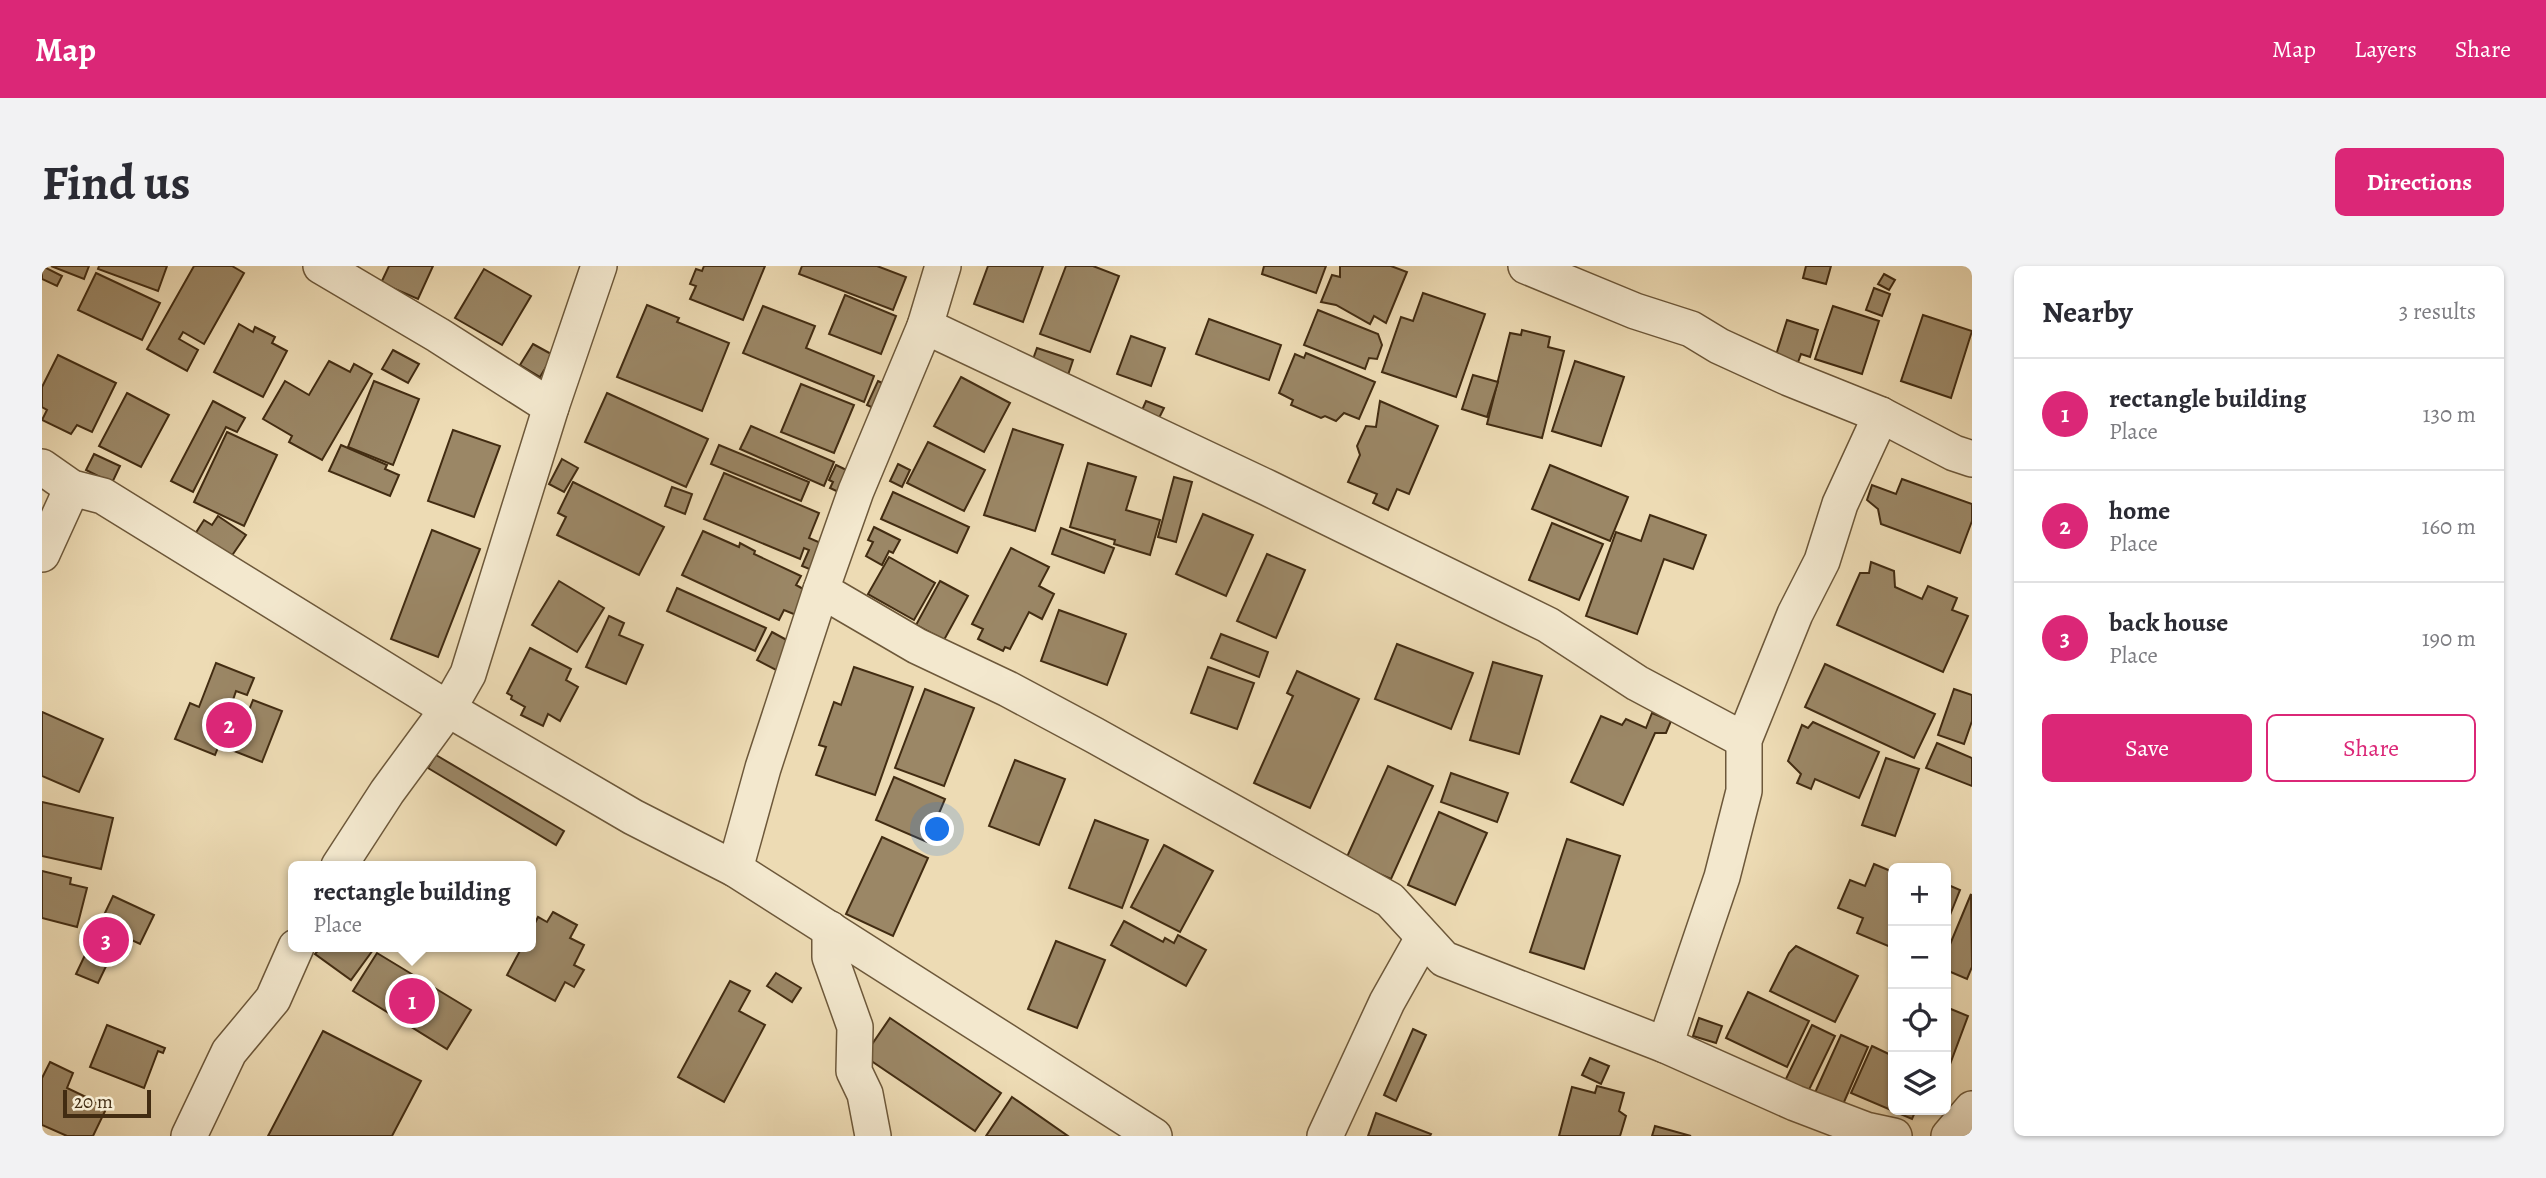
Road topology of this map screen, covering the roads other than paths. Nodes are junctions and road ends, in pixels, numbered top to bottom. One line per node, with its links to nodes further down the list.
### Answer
1 (321, 266): 7 (street)
2 (599, 266): 7 (street)
3 (943, 266): 6 (street)
4 (1526, 266): 5 (street)
5 (1588, 278): 8 (street)
6 (925, 326): 13 (street); 15 (street)
7 (551, 407): 14 (street)
8 (1881, 415): 9 (street); 15 (street)
9 (1972, 459)
10 (42, 467): 11 (street)
11 (72, 488): 12 (street); 14 (street)
12 (42, 554)
13 (821, 590): 17 (street); 19 (street)
14 (448, 709): 16 (street); 17 (street)
15 (1744, 740): 21 (street)
16 (342, 861)
17 (735, 869): 18 (street)
18 (830, 929): 24 (street); 25 (street)
19 (1423, 938): 21 (street); 26 (street)
20 (294, 952): 23 (street)
21 (1665, 1045): 27 (street)
22 (1972, 1109): 28 (street)
23 (189, 1136)
24 (873, 1136)
25 (1154, 1136)
26 (1325, 1136)
27 (1894, 1136)
28 (1949, 1136)

